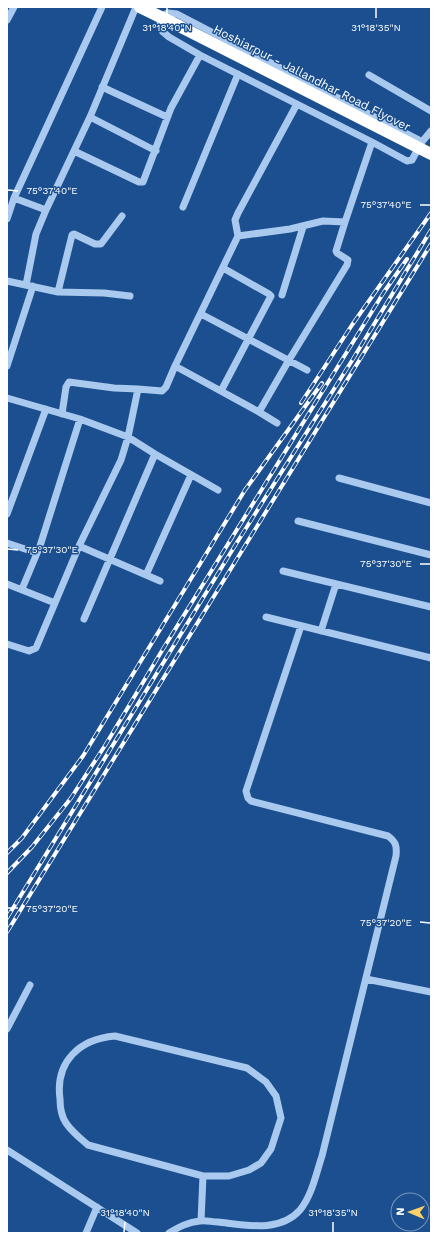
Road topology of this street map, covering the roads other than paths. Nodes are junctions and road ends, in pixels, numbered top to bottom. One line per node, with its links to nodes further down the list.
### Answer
1 (14, 7): 6 (street)
2 (102, 7): 21 (street)
3 (136, 7): 10 (street)
4 (140, 7): 5 (highway, Hoshiarpur - Jallandhar Road Flyover)
5 (159, 16): 7 (street); 17 (street); 20 (highway, Hoshiarpur - Jallandhar Road Flyover, bridge)
6 (7, 20)
7 (200, 55): 8 (street); 14 (street)
8 (238, 74): 11 (street); 22 (street)
9 (369, 75): 12 (street)
10 (102, 87): 13 (street); 14 (street)
11 (297, 104): 16 (street); 28 (street)
12 (431, 111)
13 (90, 117): 18 (street); 19 (street)
14 (167, 117): 19 (street)
15 (431, 131): 17 (street)
16 (372, 142): 17 (street); 26 (street)
17 (422, 143)
18 (74, 151): 19 (street); 23 (street)
19 (156, 151)
20 (431, 154)
21 (14, 198): 23 (street); 25 (street)
22 (183, 207)
23 (46, 210): 31 (street)
24 (122, 216): 32 (street)
25 (7, 219)
26 (345, 222): 27 (street); 37 (street)
27 (303, 227): 28 (street); 33 (street)
28 (238, 236): 29 (street)
29 (223, 268): 35 (street); 36 (street)
30 (7, 281): 31 (street)
31 (29, 286): 32 (street); 38 (street)
32 (58, 292): 34 (street)
33 (282, 295)
34 (130, 296)
35 (201, 314): 36 (street); 39 (street)
36 (248, 338): 37 (street); 42 (street)
37 (289, 360): 40 (street); 45 (street)
38 (7, 363)
39 (175, 366): 41 (street); 42 (street)
40 (308, 370)
41 (138, 389): 46 (street); 49 (street)
42 (221, 391): 45 (street)
43 (7, 398): 44 (street)
44 (46, 409): 46 (street); 55 (street)
45 (259, 412): 48 (street)
46 (62, 414): 47 (street)
47 (80, 419): 49 (street); 59 (street)
48 (277, 423)
49 (128, 436): 50 (street); 58 (street)
50 (155, 454): 51 (street); 61 (street)
51 (191, 475): 53 (street); 63 (street)
52 (339, 478): 54 (street)
53 (218, 490)
54 (431, 503)
55 (7, 514)
56 (298, 521): 60 (street)
57 (7, 542): 59 (street)
58 (79, 546): 61 (street); 68 (street)
59 (37, 553): 67 (street)
60 (431, 555)
61 (110, 560): 63 (street); 71 (street)
62 (283, 571): 66 (street)
63 (146, 575): 64 (street)
64 (160, 581)
65 (7, 584): 67 (street)
66 (336, 584): 69 (street); 73 (street)
67 (22, 589): 68 (street)
68 (55, 603): 74 (street)
69 (431, 607)
70 (266, 617): 72 (street)
71 (84, 619)
72 (301, 626): 73 (street); 76 (street)
73 (321, 631): 75 (street)
74 (7, 644)
75 (431, 658)
76 (366, 979): 78 (street); 83 (street)
77 (30, 985): 79 (street)
78 (431, 992)
79 (7, 1029)
80 (7, 1150): 82 (street)
81 (203, 1176): 81 (street); 83 (street)
82 (97, 1207): 84 (street); 85 (street)
83 (202, 1221): 86 (street)
84 (86, 1233)
85 (137, 1233)
86 (169, 1233)

